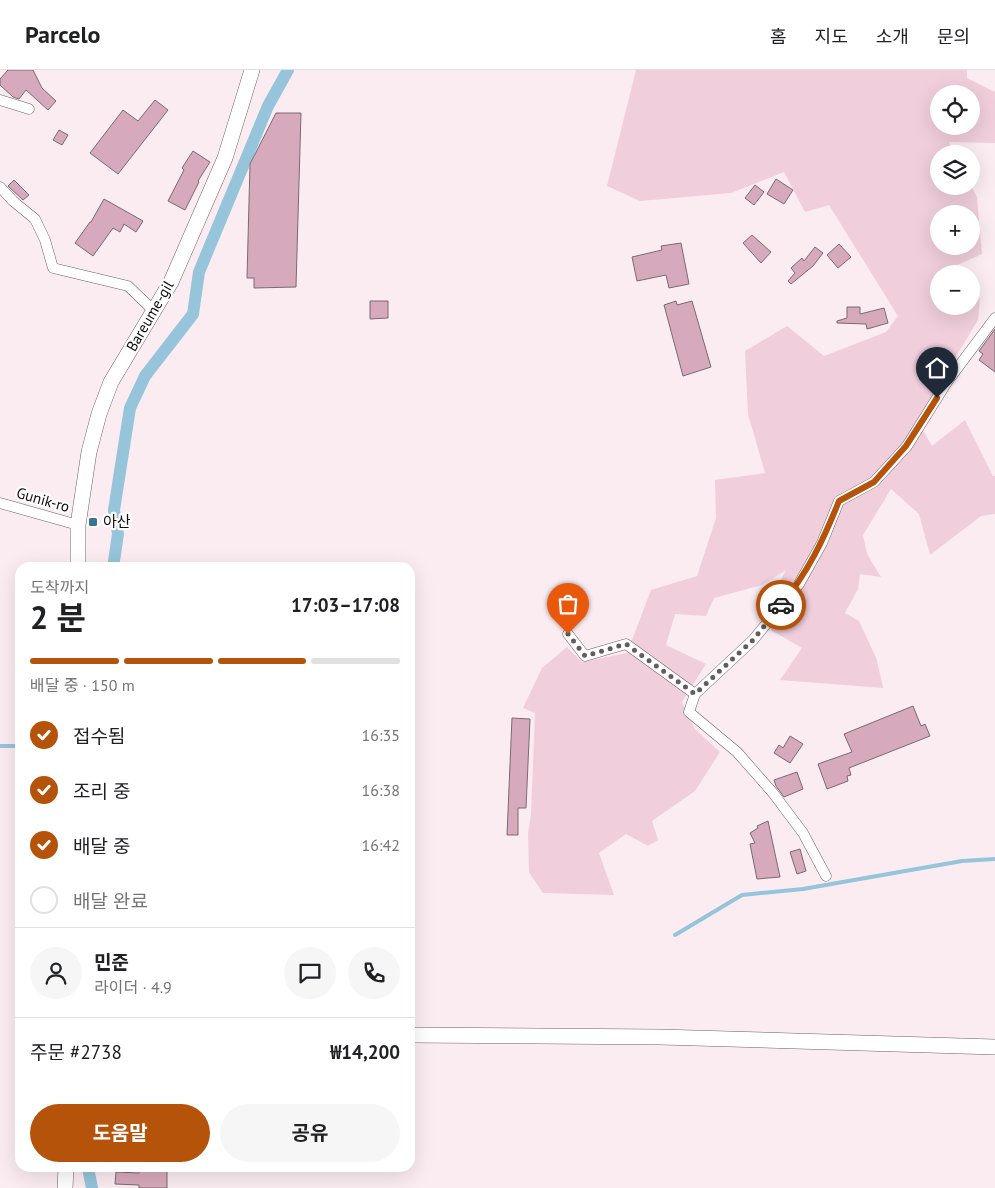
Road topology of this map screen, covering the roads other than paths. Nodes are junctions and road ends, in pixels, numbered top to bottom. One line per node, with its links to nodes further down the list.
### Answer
1 (252, 70): 5 (street, Bareume-gil)
2 (0, 100): 3 (street)
3 (30, 109)
4 (0, 187): 5 (street)
5 (154, 311): 8 (street, Bareume-gil)
6 (995, 318): 11 (street)
7 (0, 503): 8 (street, Gunik-ro)
8 (78, 525): 9 (street, Bareume-gil)
9 (78, 562)
10 (568, 634): 11 (street)
11 (695, 694): 12 (street)
12 (826, 876)
13 (415, 1035): 14 (street)
14 (995, 1047)
15 (66, 1172): 16 (street)
16 (65, 1188)

